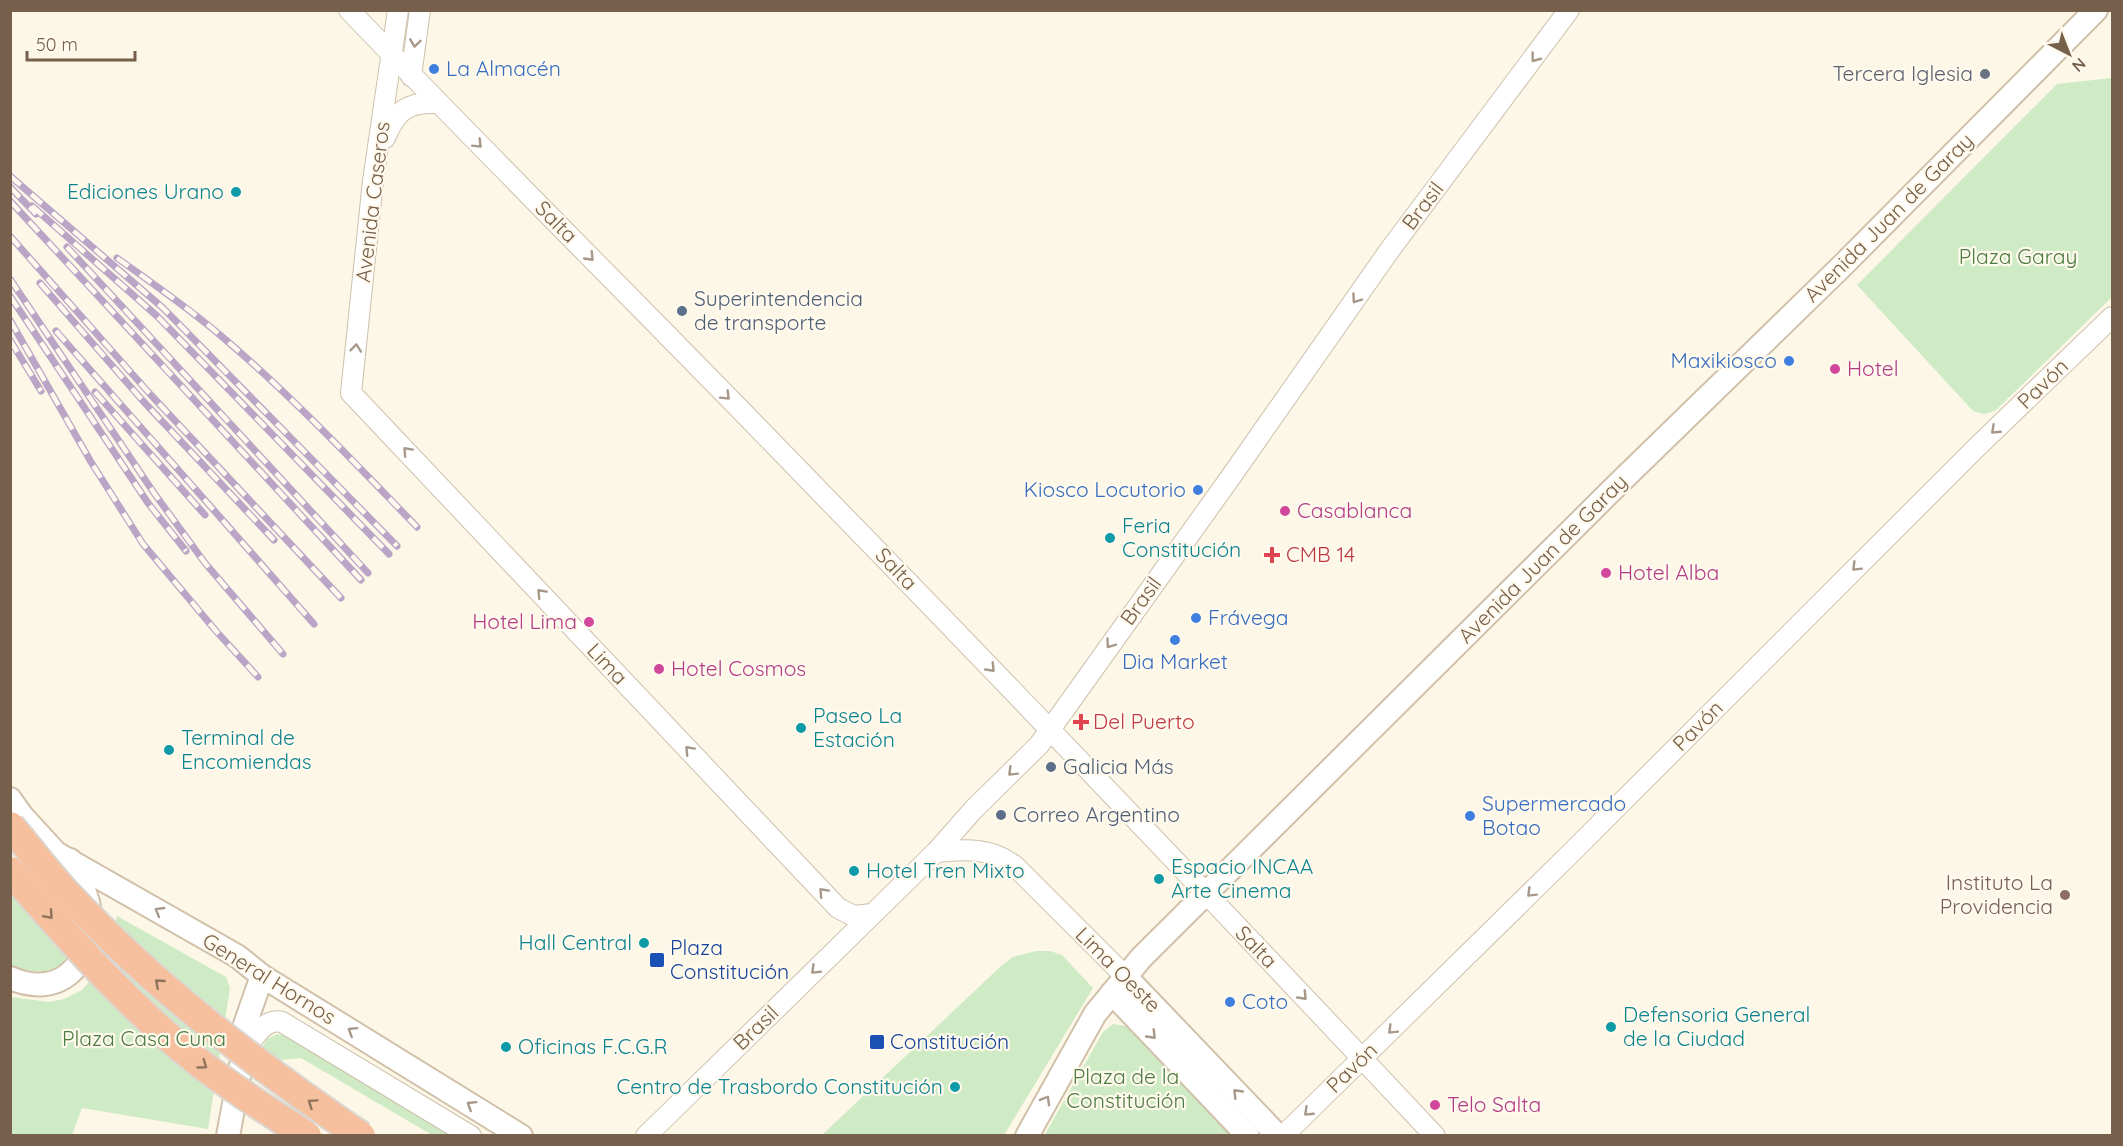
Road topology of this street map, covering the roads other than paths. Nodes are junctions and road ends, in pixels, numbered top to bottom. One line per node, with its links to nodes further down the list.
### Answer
1 (349, 10): 6 (street, Salta)
2 (399, 10): 6 (street, Avenida Caseros)
3 (420, 10): 7 (street, one-way to 7)
4 (1569, 10): 12 (street, Brasil, one-way to 12)
5 (2096, 10): 17 (main road, Avenida Juan de Garay)
6 (392, 56): 7 (street, Salta); 9 (street, Avenida Caseros)
7 (411, 76): 8 (street, Salta)
8 (436, 103): 9 (street); 12 (street, Salta, one-way to 12)
9 (373, 181): 11 (street, Avenida Caseros, one-way to 9)
10 (2112, 317): 23 (street, Pavón, one-way to 23)
11 (351, 393): 18 (street, Lima, one-way to 11)
12 (1050, 728): 14 (street, Brasil, one-way to 14); 17 (street, Salta)
13 (14, 813): 15 (main road, General Hornos); 26 (highway, one-way to 13, bridge)
14 (936, 852): 18 (street, Brasil); 21 (street, Lima Oeste)
15 (63, 856): 16 (main road); 19 (main road, General Hornos, one-way to 15); 20 (main road)
16 (10, 872): 25 (highway, one-way to 25, bridge)
17 (1205, 893): 21 (main road, Avenida Juan de Garay); 23 (street, Salta, one-way to 23)
18 (872, 914): 29 (street, Brasil, one-way to 29)
19 (262, 976): 22 (main road); 28 (main road, General Hornos, one-way to 19)
20 (10, 978)
21 (1118, 985): 30 (main road, Avenida Juan de Garay, one-way to 21); 31 (main road, Lima Oeste, one-way to 31); 32 (main road, Lima Oeste, one-way to 21)
22 (243, 1055): 24 (main road); 27 (street, General Hornos)
23 (1363, 1059): 33 (street, Pavón, one-way to 33); 34 (street, Salta)
24 (228, 1136)
25 (307, 1136)
26 (361, 1136)
27 (471, 1136)
28 (521, 1136)
29 (646, 1136)
30 (1026, 1136)
31 (1248, 1136)
32 (1278, 1136)
33 (1283, 1136)
34 (1436, 1136)

